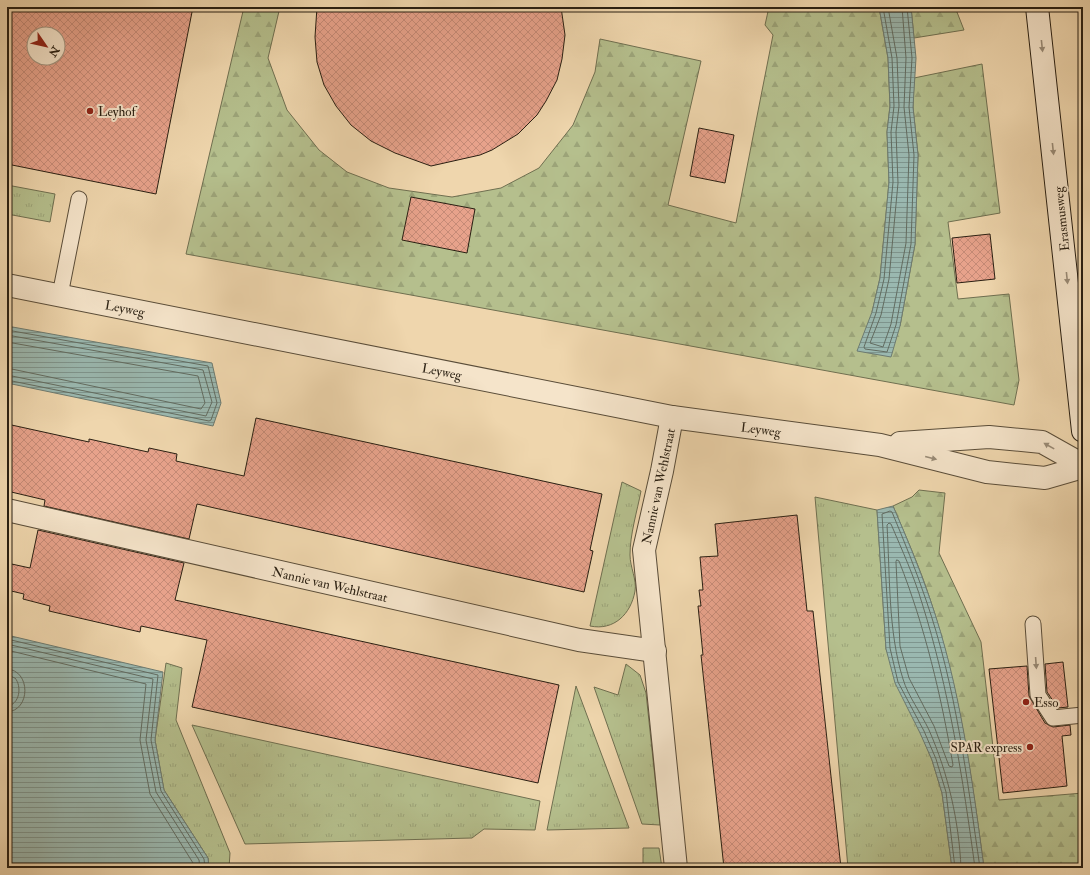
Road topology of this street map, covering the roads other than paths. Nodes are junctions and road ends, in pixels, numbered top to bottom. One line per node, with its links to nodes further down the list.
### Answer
1 (1037, 7): 6 (street, Erasmusweg, one-way to 6)
2 (79, 199): 4 (lane)
3 (7, 285): 4 (street, Leyweg)
4 (60, 295): 5 (street, Leyweg)
5 (672, 417): 7 (street, Leyweg); 11 (street, Nannie van Wehlstraat)
6 (1083, 431)
7 (880, 445): 8 (street, Leyweg, one-way to 8); 8 (street, Leyweg, one-way to 7)
8 (1083, 466)
9 (7, 510): 11 (street, Nannie van Wehlstraat)
10 (1033, 624): 12 (lane, one-way to 12)
11 (655, 651): 13 (street, Nannie van Wehlstraat)
12 (1083, 716)
13 (676, 868)

